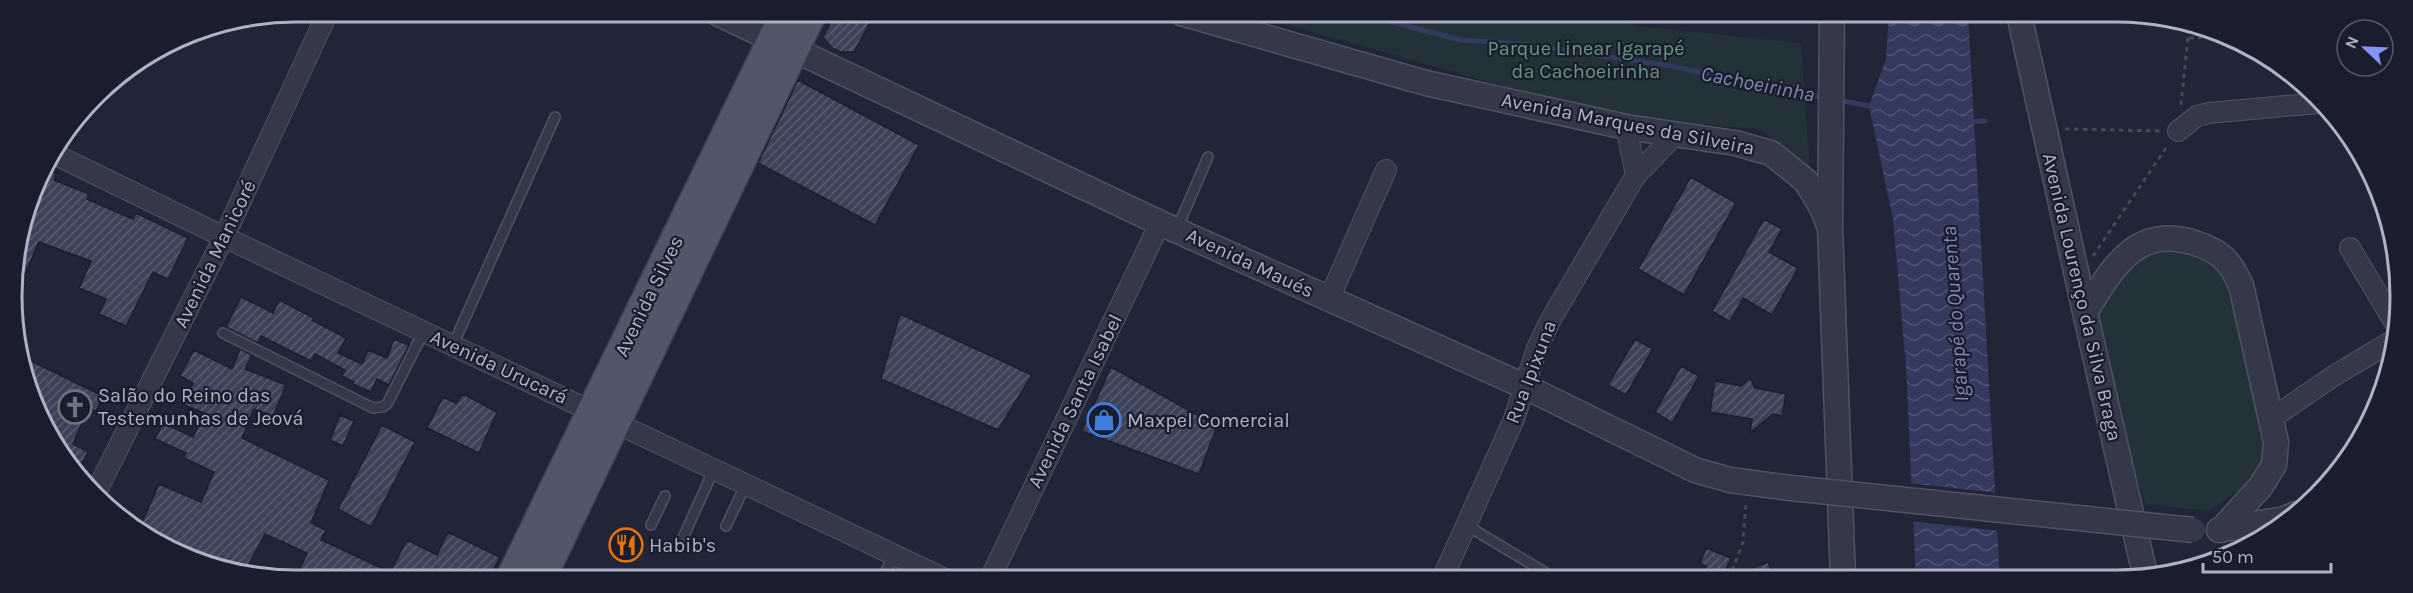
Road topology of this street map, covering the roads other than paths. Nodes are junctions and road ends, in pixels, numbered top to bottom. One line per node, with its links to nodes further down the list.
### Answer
1 (323, 22): 20 (street, Avenida Manicoré)
2 (736, 22): 8 (street, Avenida Maués)
3 (785, 22): 8 (main road, Avenida Silves)
4 (803, 22): 8 (main road, Avenida Silves)
5 (1212, 22): 11 (street, Avenida Marques da Silveira)
6 (1832, 22): 19 (street)
7 (2021, 22): 23 (street, Avenida Lourenço da Silva Braga)
8 (784, 44): 18 (street, Avenida Maués); 30 (main road, Avenida Silves)
9 (2311, 104): 12 (street)
10 (555, 117): 27 (lane)
11 (1626, 127): 13 (street, Avenida Marques da Silveira); 17 (street)
12 (2178, 131)
13 (1674, 135): 17 (street, Rua Ipixuna); 19 (street, Avenida Marques da Silveira)
14 (60, 157): 20 (street, Avenida Urucará)
15 (1208, 157): 18 (lane, Avenida Santa Isabel)
16 (1386, 170): 22 (street)
17 (1636, 175): 29 (street, Rua Ipixuna)
18 (1169, 226): 22 (street, Avenida Maués); 48 (street, Avenida Santa Isabel)
19 (1830, 228): 51 (street)
20 (225, 237): 25 (street, Avenida Urucará); 34 (street, Avenida Manicoré)
21 (2350, 248): 24 (street)
22 (1329, 299): 29 (street, Avenida Maués)
23 (2085, 312): 31 (street); 43 (street, Avenida Lourenço da Silva Braga)
24 (2390, 315)
25 (424, 332): 26 (lane); 27 (street, Avenida Urucará)
26 (223, 333)
27 (453, 345): 30 (street, Avenida Urucará)
28 (2386, 345): 31 (street)
29 (1524, 386): 38 (street, Rua Ipixuna); 40 (street, Avenida Maués, bridge)
30 (603, 416): 32 (street, Avenida Urucará); 44 (main road, Avenida Silves); 45 (main road, Avenida Silves)
31 (2271, 419): 40 (street)
32 (714, 469): 33 (street, Avenida Urucará); 41 (lane)
33 (746, 484): 39 (lane); 42 (street, Avenida Urucará)
34 (99, 486)
35 (665, 496): 37 (lane)
36 (2274, 521): 40 (street, Avenida Maués)
37 (651, 525)
38 (1466, 525): 49 (street, Rua Ipixuna); 50 (lane)
39 (726, 526)
40 (2221, 530)
41 (682, 540)
42 (894, 555): 46 (lane); 47 (street, Avenida Urucará)
43 (2144, 569)
44 (516, 570)
45 (543, 570)
46 (886, 570)
47 (926, 570)
48 (995, 570)
49 (1446, 570)
50 (1541, 570)
51 (1843, 570)

